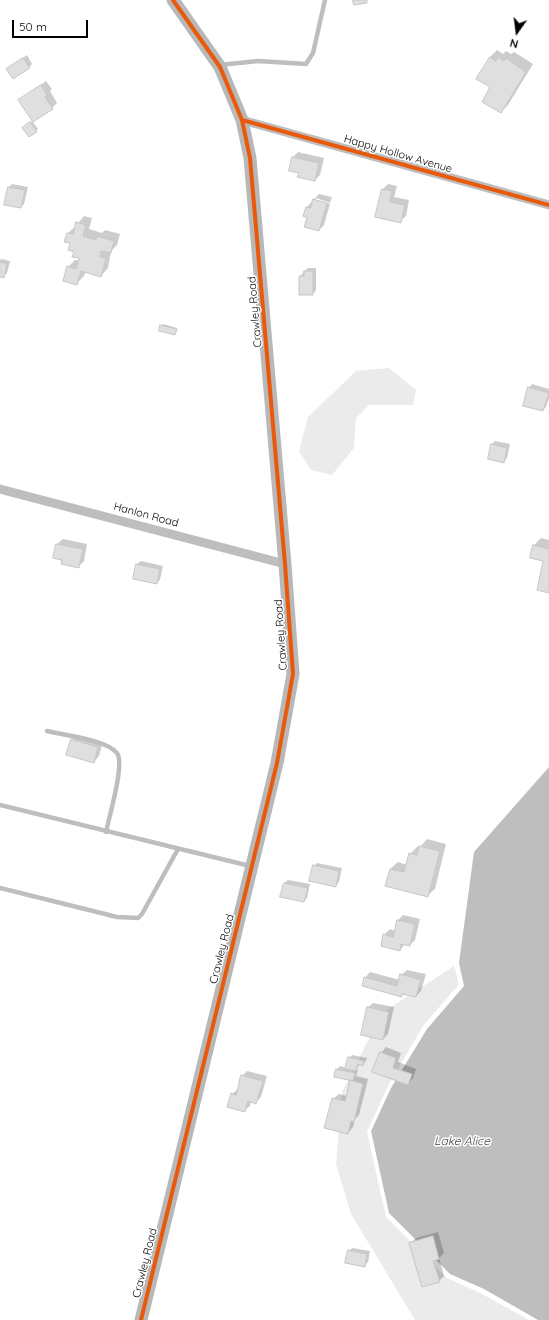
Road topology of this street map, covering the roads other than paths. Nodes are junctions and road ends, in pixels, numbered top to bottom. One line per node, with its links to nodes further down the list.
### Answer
1 (173, 0): 3 (street, Crawley Road)
2 (325, 0): 3 (lane)
3 (218, 65): 4 (street, Crawley Road)
4 (242, 120): 5 (street, Happy Hollow Avenue); 7 (street, Crawley Road)
5 (549, 205)
6 (0, 489): 7 (street, Hanlon Road)
7 (285, 564): 12 (street, Crawley Road)
8 (47, 732): 10 (lane)
9 (0, 805): 10 (lane)
10 (106, 832): 11 (lane)
11 (178, 849): 12 (lane); 13 (lane)
12 (252, 867): 14 (street, Crawley Road)
13 (0, 888)
14 (141, 1320)

